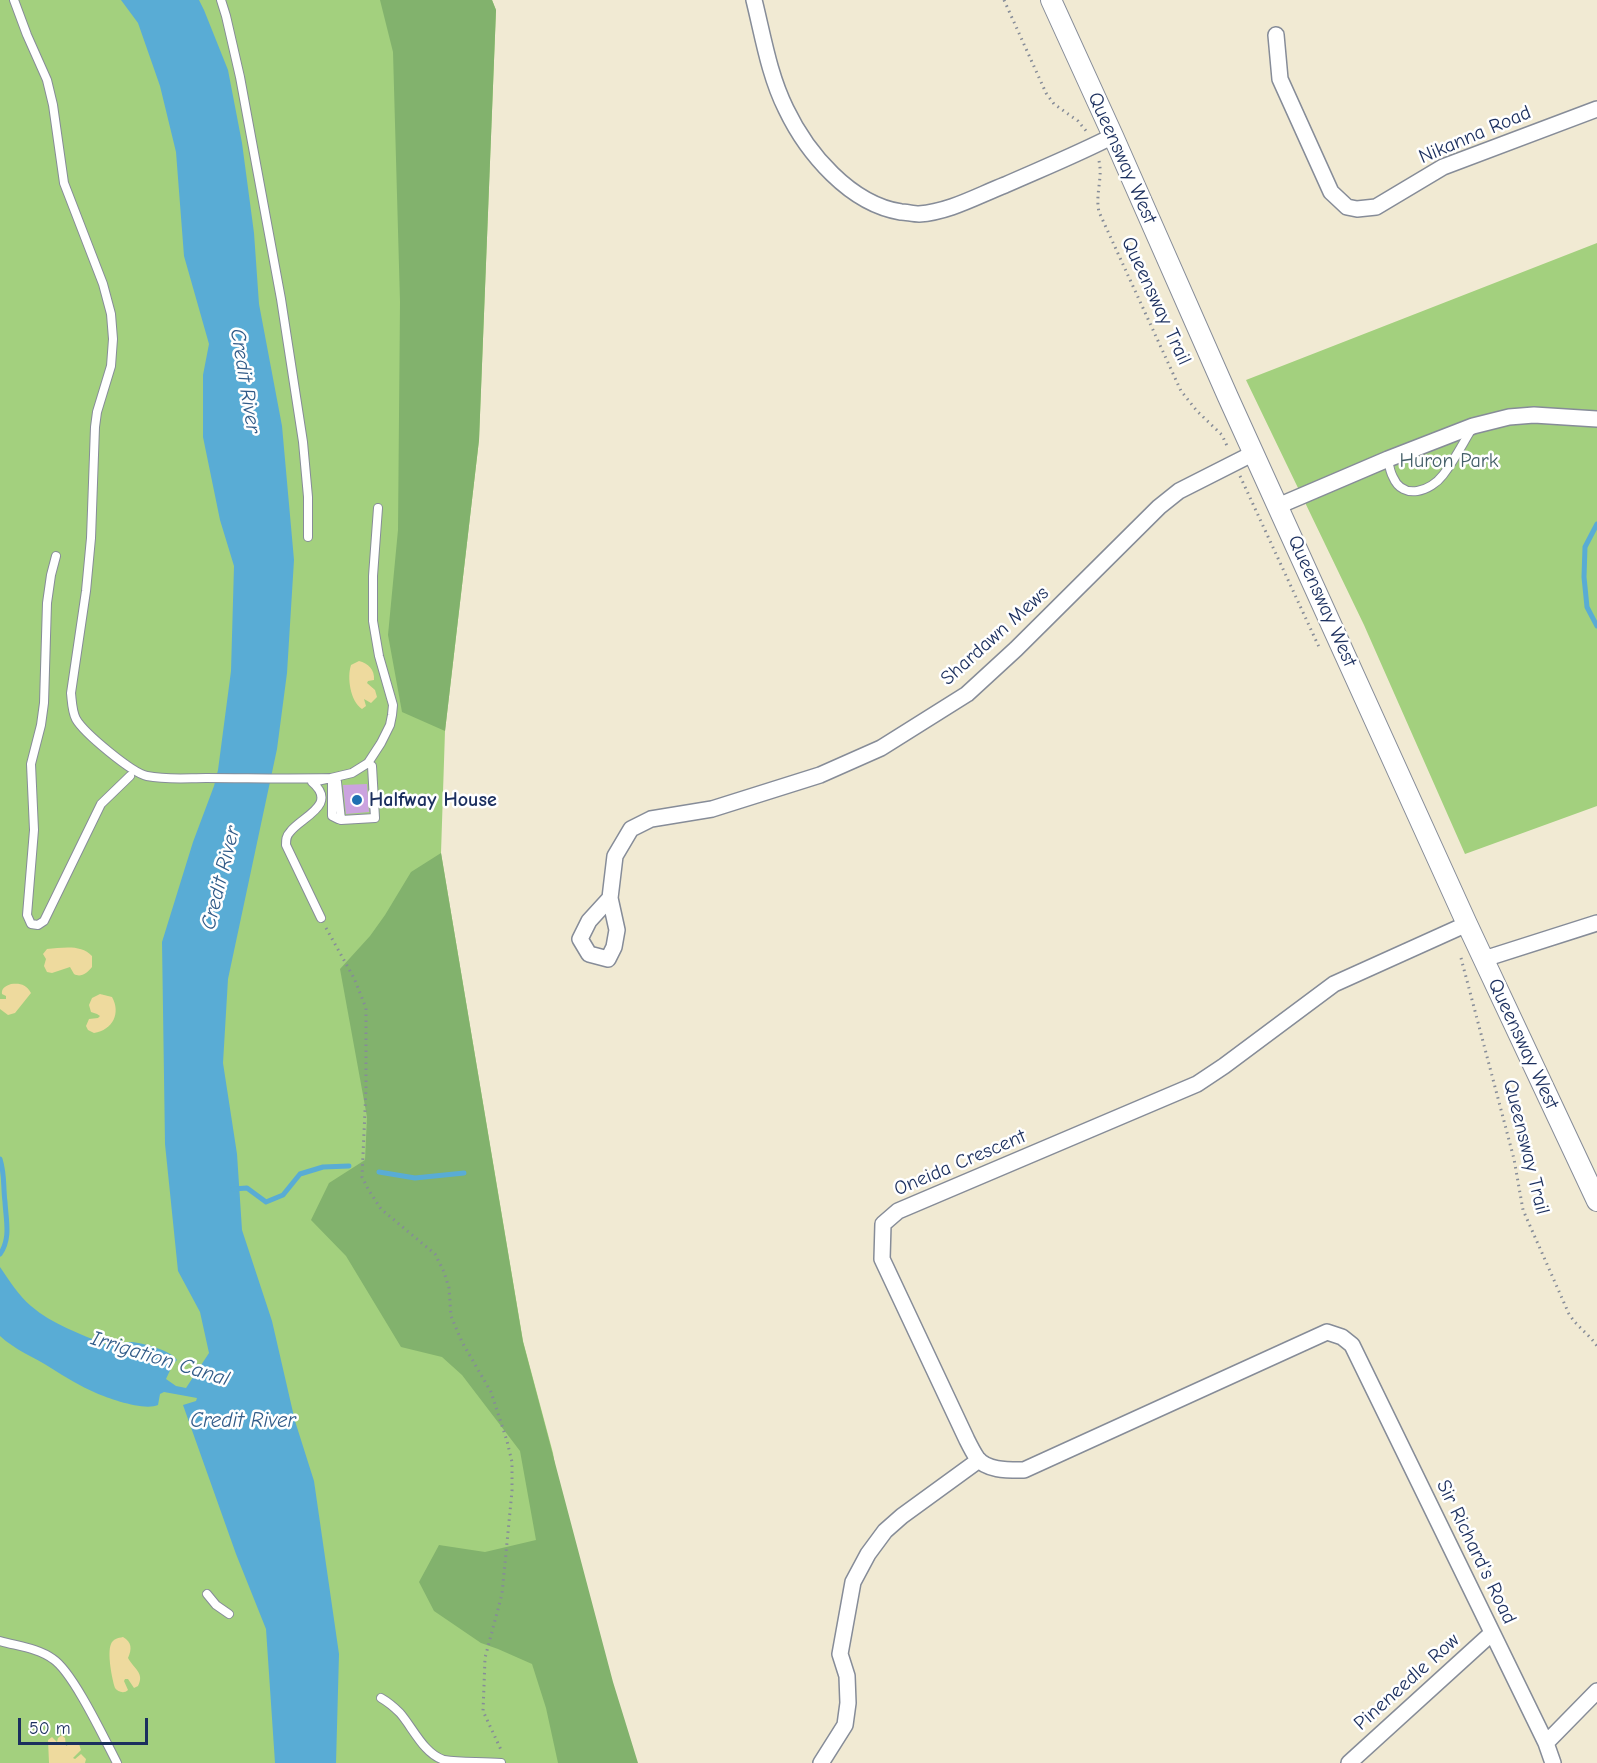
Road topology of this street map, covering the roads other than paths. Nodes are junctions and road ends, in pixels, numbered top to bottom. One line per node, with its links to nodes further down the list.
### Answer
1 (14, 0): 18 (lane)
2 (220, 0): 14 (lane)
3 (754, 0): 7 (street)
4 (1051, 0): 7 (street, Queensway West)
5 (1276, 35): 6 (street, Nikanna Road)
6 (1597, 109)
7 (1113, 136): 10 (street, Queensway West)
8 (1597, 418): 9 (street)
9 (1473, 426): 11 (street); 11 (lane)
10 (1254, 453): 12 (street, Queensway West); 20 (street, Shardawn Mews)
11 (1388, 459): 12 (street)
12 (1278, 506): 23 (street, Queensway West)
13 (378, 508): 16 (lane)
14 (308, 537)
15 (56, 556): 17 (lane)
16 (368, 763): 18 (lane); 19 (lane)
17 (130, 776)
18 (331, 778): 21 (lane)
19 (338, 819)
20 (610, 898)
21 (321, 918)
22 (1597, 923): 24 (street)
23 (1467, 924): 24 (street, Queensway West); 26 (street, Oneida Crescent)
24 (1484, 959): 25 (street, Queensway West)
25 (1597, 1200)
26 (978, 1460): 29 (street, Sir Richard's Road); 36 (street)
27 (207, 1594): 28 (lane)
28 (229, 1614)
29 (1492, 1633): 33 (street, Sir Richard's Road); 37 (street, Pineneedle Row)
30 (0, 1641): 35 (lane)
31 (1597, 1691): 33 (street)
32 (381, 1698): 34 (lane)
33 (1546, 1743): 38 (street, Sir Richard's Road)
34 (502, 1760)
35 (117, 1763)
36 (821, 1763)
37 (1349, 1763)
38 (1553, 1763)

